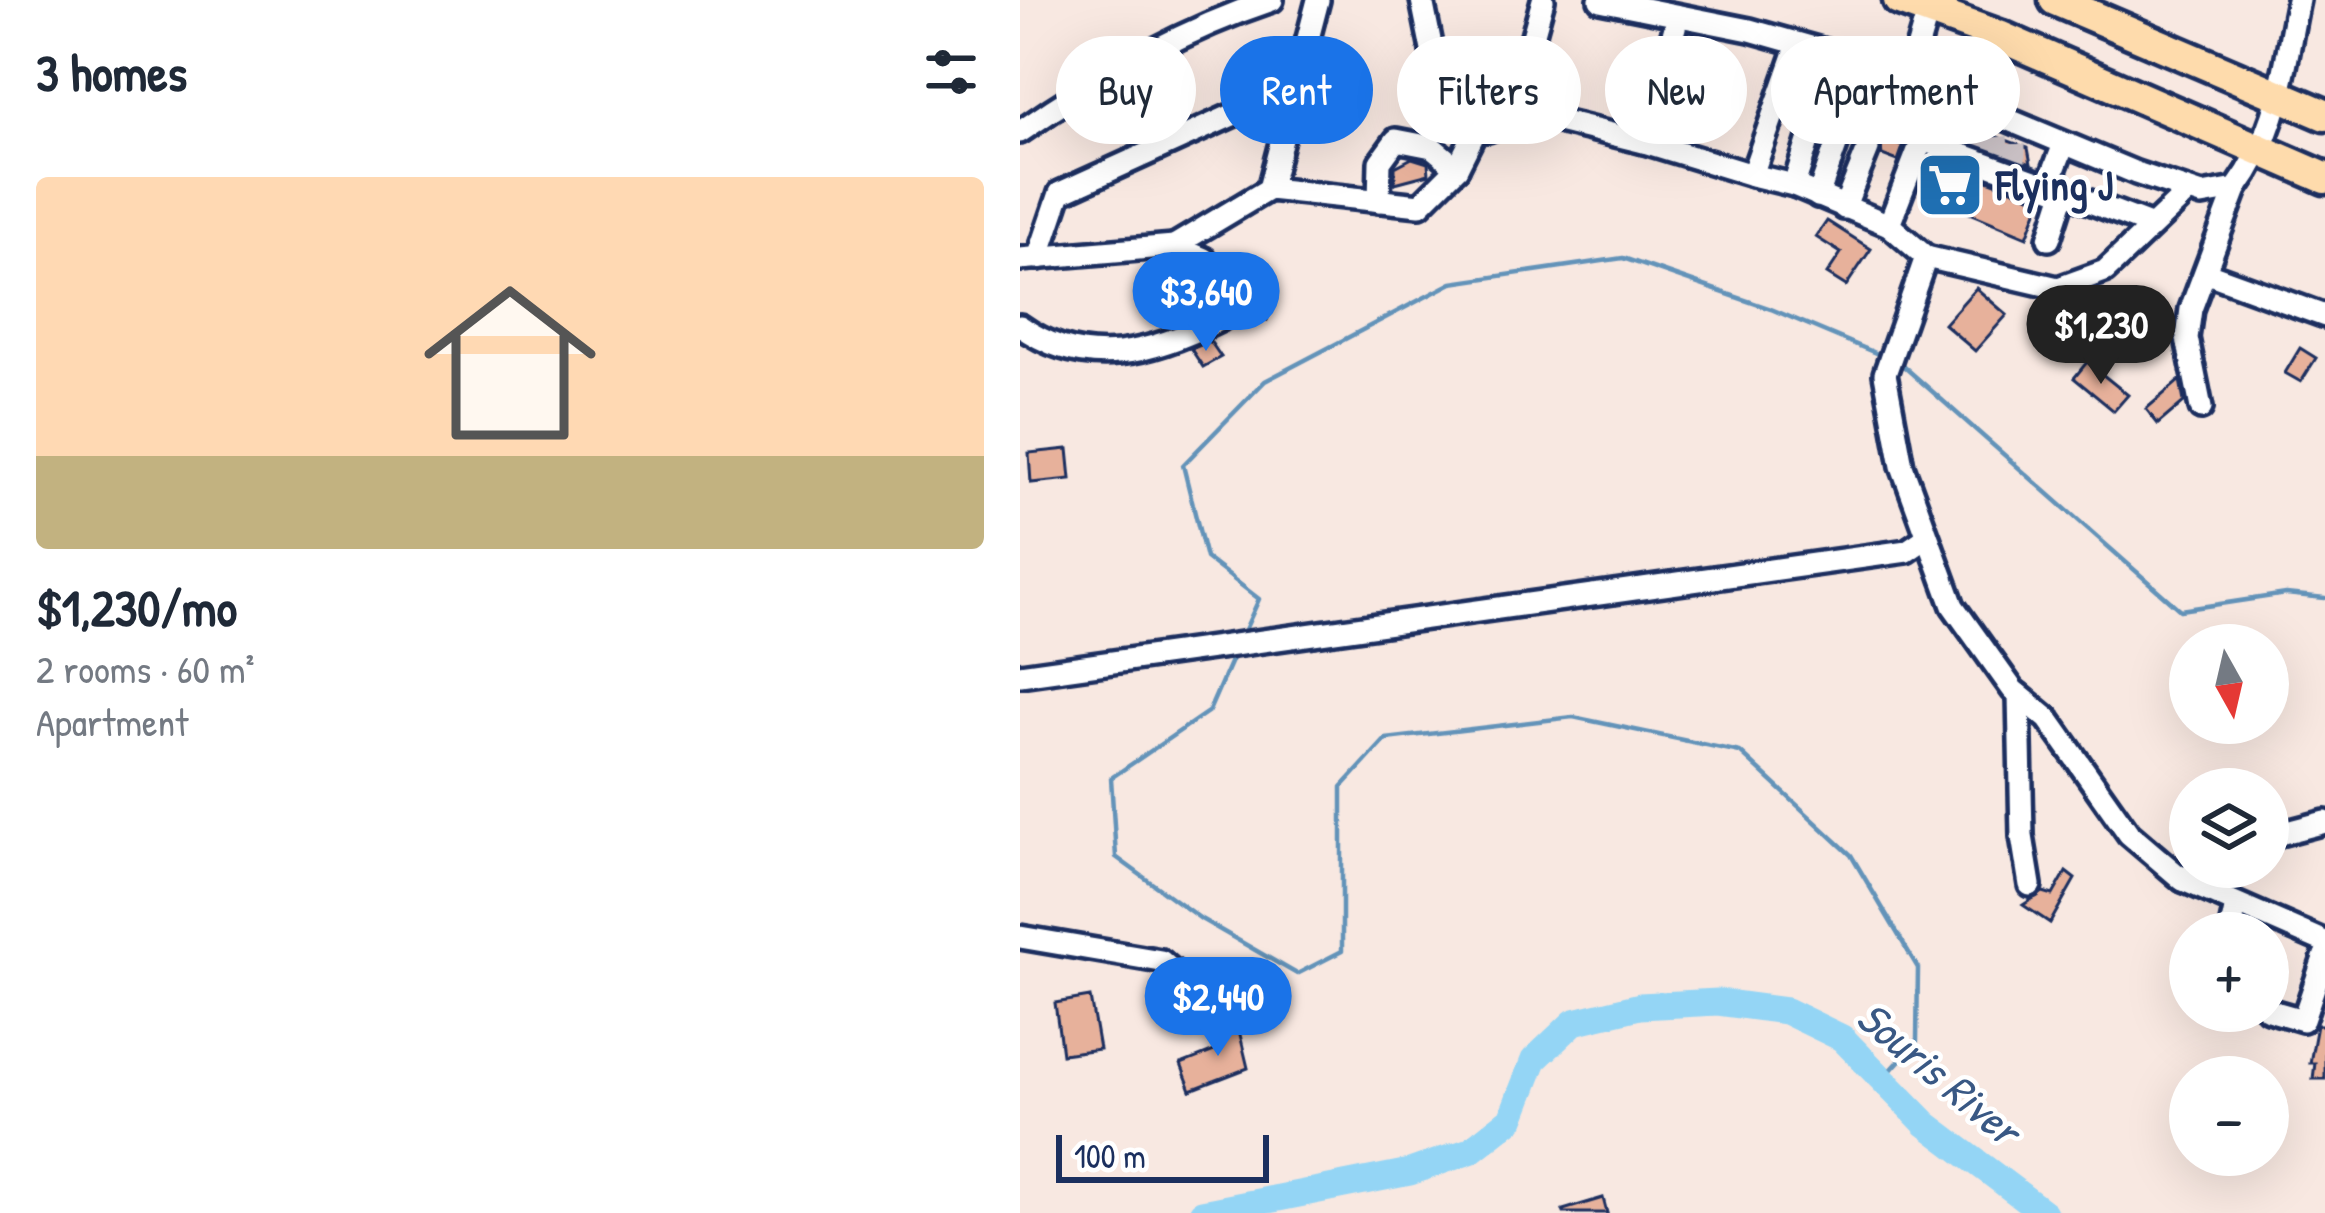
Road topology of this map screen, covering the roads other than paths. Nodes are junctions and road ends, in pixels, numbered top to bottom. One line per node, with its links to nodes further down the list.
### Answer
1 (1272, 0): 20 (street)
2 (1318, 0): 10 (street)
3 (1422, 0): 11 (street)
4 (1543, 0): 12 (street)
5 (1600, 0): 9 (street)
6 (2055, 0): 16 (highway)
7 (2298, 0): 16 (street)
8 (1919, 3): 14 (street); 30 (highway)
9 (1678, 16): 13 (street); 15 (street)
10 (1307, 36)
11 (1429, 36)
12 (1533, 36)
13 (1672, 36)
14 (1915, 36)
15 (1771, 38)
16 (2280, 95): 17 (highway); 30 (street)
17 (2325, 115)
18 (1220, 121): 46 (street)
19 (1771, 121): 32 (street)
20 (1020, 132)
21 (2020, 143): 29 (street)
22 (1279, 144): 34 (street)
23 (1469, 144): 31 (street)
24 (1650, 144): 32 (street)
25 (1822, 144): 37 (street)
26 (1873, 144): 40 (street)
27 (1978, 144): 41 (street)
28 (1983, 144): 35 (street)
29 (2064, 144): 35 (street); 38 (street)
30 (2263, 151): 33 (highway); 36 (street)
31 (1457, 168): 39 (street); 39 (street)
32 (1752, 175): 37 (street)
33 (2325, 178)
34 (1269, 189): 39 (street); 44 (street)
35 (2056, 189): 42 (street); 43 (street)
36 (2236, 189): 38 (street); 47 (street)
37 (1806, 191): 40 (street)
38 (2189, 191): 42 (street)
39 (1379, 201)
40 (1844, 208): 41 (street)
41 (1889, 225): 45 (street)
42 (2150, 225): 45 (street)
43 (2049, 238)
44 (1174, 246): 46 (street); 49 (street)
45 (1926, 257): 51 (street)
46 (1029, 259)
47 (2207, 273): 48 (street); 50 (street)
48 (2325, 316)
49 (1020, 326)
50 (2201, 408)
51 (1926, 538): 52 (street); 53 (street)
52 (1020, 676)
53 (2019, 695): 56 (street); 57 (street)
54 (2325, 822): 55 (street)
55 (2289, 832)
56 (2169, 858)
57 (2030, 885)
58 (2213, 888): 59 (street)
59 (2236, 905): 60 (street); 62 (street)
60 (2234, 912)
61 (1020, 938): 64 (street)
62 (2325, 943)
63 (2325, 955): 65 (street)
64 (1211, 1005)
65 (2289, 1016)

